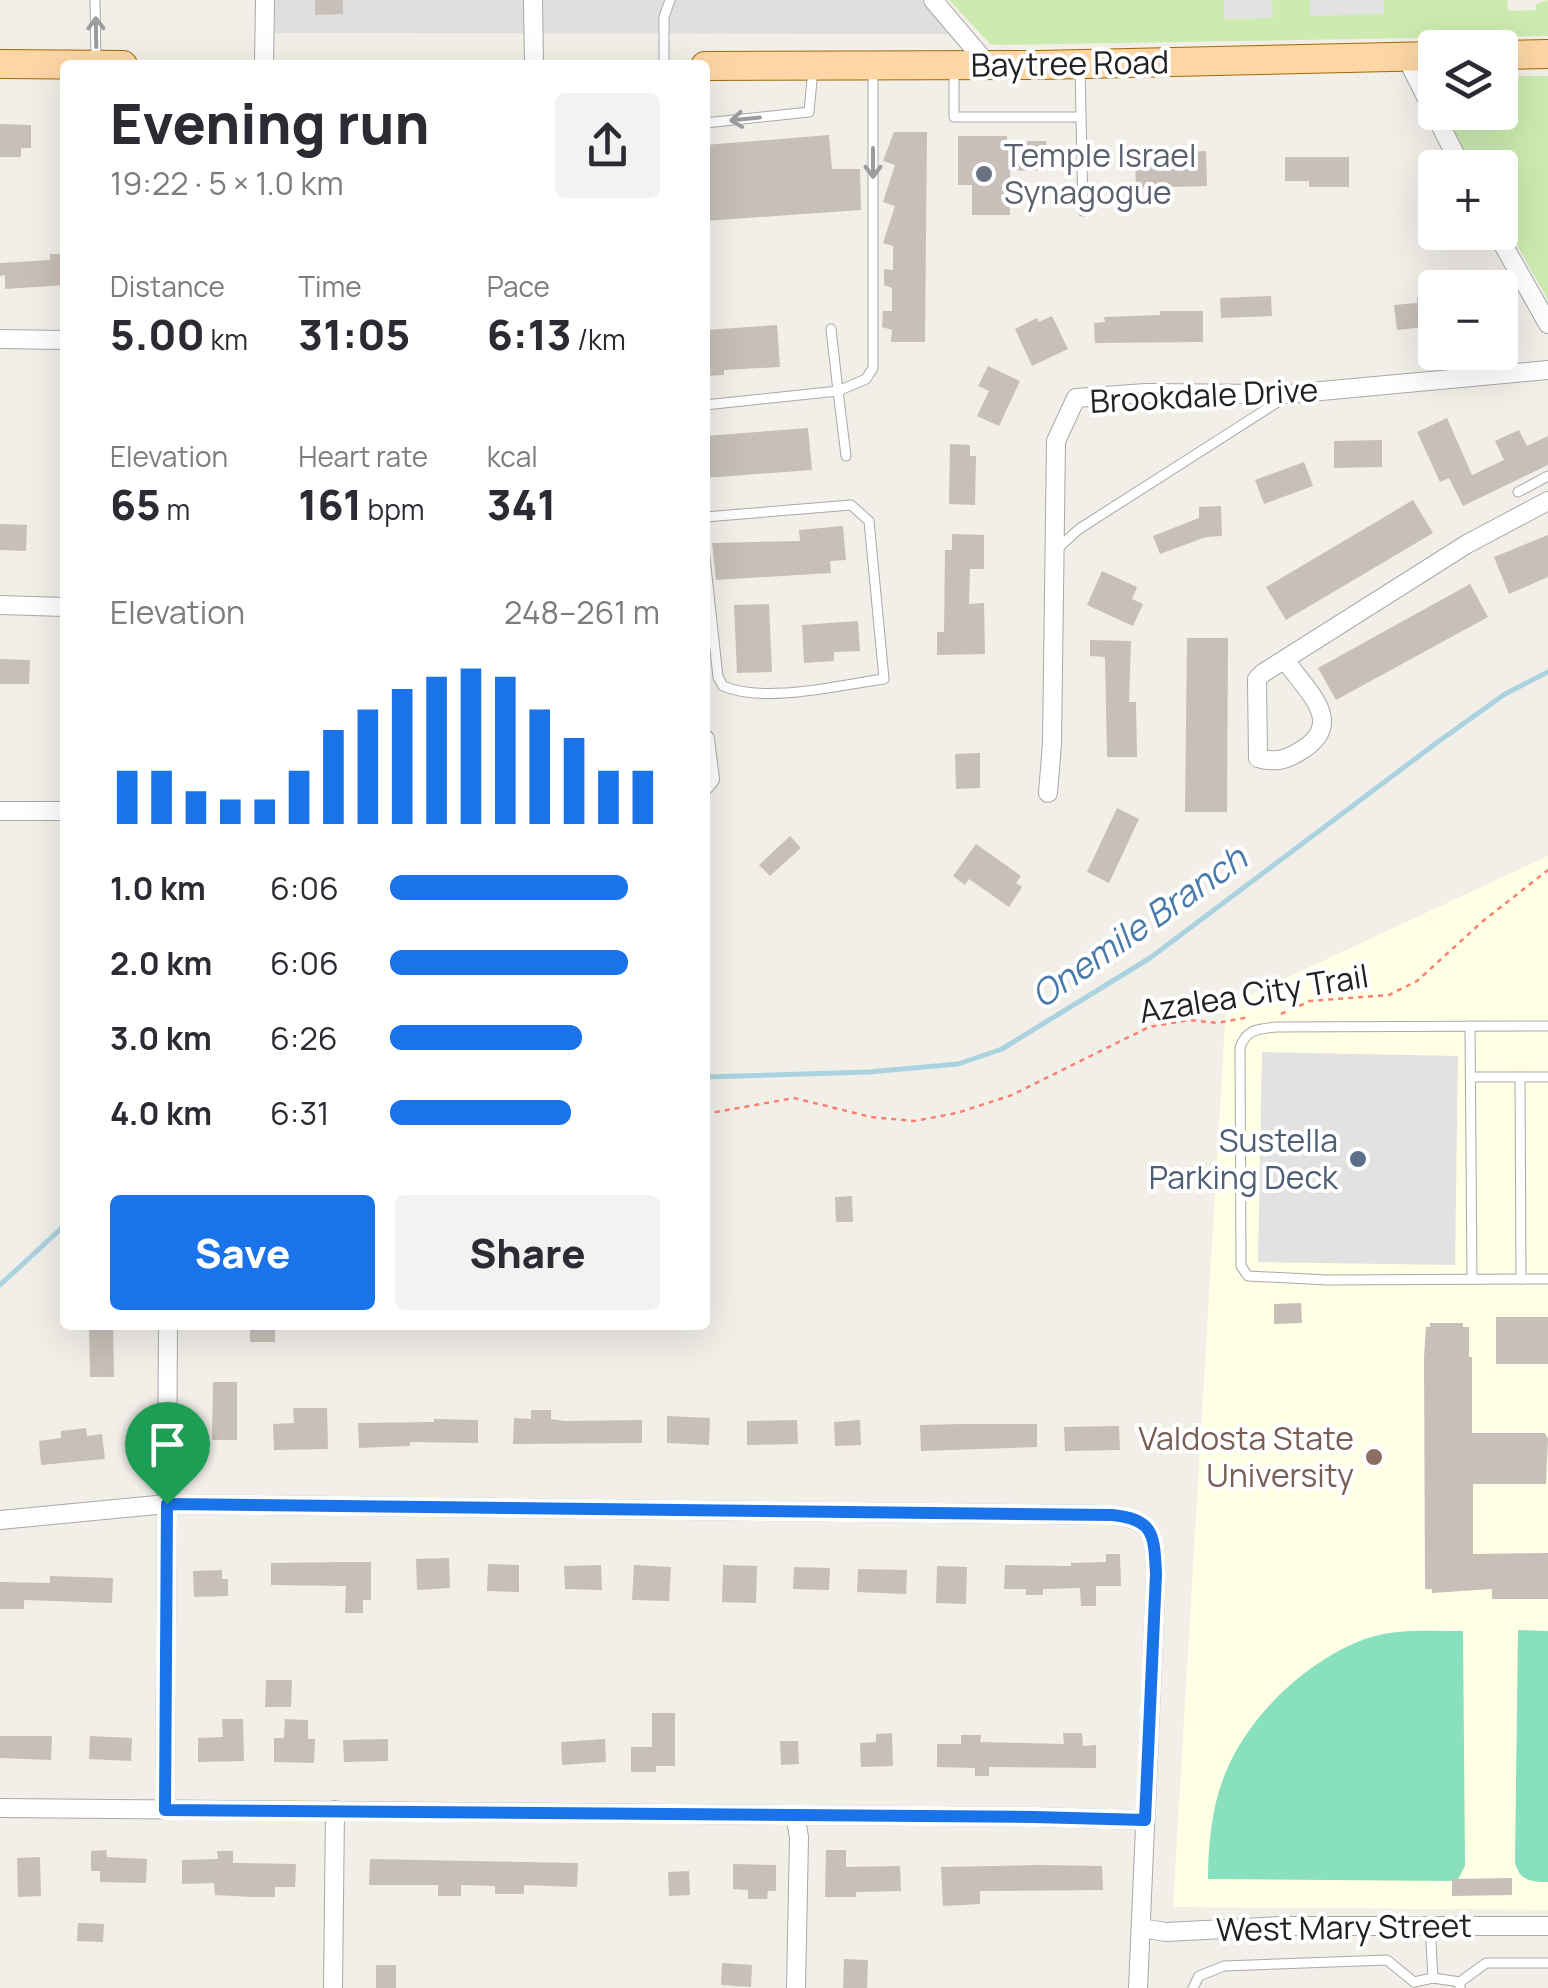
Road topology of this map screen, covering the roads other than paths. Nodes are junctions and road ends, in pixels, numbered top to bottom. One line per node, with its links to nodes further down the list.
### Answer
1 (96, 0): 10 (lane, one-way to 1)
2 (265, 0): 11 (street)
3 (533, 0): 12 (street)
4 (670, 0): 13 (lane)
5 (934, 0): 21 (street)
6 (1548, 54): 7 (main road)
7 (1518, 55)
8 (1406, 56): 9 (main road, Baytree Road); 15 (main road, Baytree Road); 24 (street)
9 (1418, 56)
10 (96, 60)
11 (264, 60)
12 (534, 60)
13 (664, 60)
14 (0, 64): 16 (main road)
15 (1080, 64): 21 (main road, Baytree Road); 22 (lane)
16 (60, 65)
17 (710, 66): 18 (main road, Baytree Road)
18 (814, 66): 19 (main road, Baytree Road); 23 (lane, one-way to 23)
19 (872, 66): 20 (main road, Baytree Road); 32 (lane, one-way to 32)
20 (954, 66): 21 (main road, Baytree Road); 22 (lane)
21 (988, 66)
22 (1081, 117): 25 (lane)
23 (710, 122)
24 (1453, 150)
25 (1083, 211)
26 (1506, 250): 27 (street)
27 (1548, 324)
28 (831, 329): 32 (lane)
29 (0, 340): 30 (street)
30 (60, 340)
31 (1548, 370): 33 (street, Brookdale Drive)
32 (838, 391): 34 (lane); 35 (lane)
33 (1289, 394): 40 (lane); 40 (street, Brookdale Drive)
34 (710, 404)
35 (846, 456)
36 (1548, 476): 37 (lane)
37 (1518, 492)
38 (1548, 501): 44 (street)
39 (710, 517): 41 (lane)
40 (1054, 552): 45 (street, Brookdale Drive)
41 (710, 603)
42 (0, 605): 43 (street)
43 (60, 606)
44 (1286, 661): 44 (street)
45 (1048, 794)
46 (0, 811): 47 (street)
47 (60, 812)
48 (1470, 1026): 49 (lane); 51 (lane); 53 (lane)
49 (1548, 1026)
50 (1548, 1076): 52 (lane)
51 (1471, 1077): 52 (lane); 53 (lane)
52 (1520, 1077): 54 (lane)
53 (1472, 1279): 54 (lane)
54 (1521, 1279): 55 (lane)
55 (1548, 1279)
56 (168, 1330): 57 (street)
57 (167, 1504): 58 (street); 60 (street); 63 (street)
58 (0, 1520)
59 (0, 1808): 60 (street)
60 (165, 1810): 61 (street)
61 (335, 1810): 62 (street); 71 (street)
62 (796, 1815): 63 (street); 72 (street)
63 (1145, 1820): 66 (street)
64 (1430, 1925): 65 (street, West Mary Street); 66 (street, West Mary Street); 68 (lane)
65 (1548, 1926)
66 (1141, 1928): 73 (street)
67 (1548, 1963): 70 (lane)
68 (1433, 1978): 69 (lane); 70 (lane)
69 (1413, 1985): 74 (lane)
70 (1460, 1985)
71 (334, 1988)
72 (796, 1988)
73 (1138, 1988)
74 (1194, 1988)

